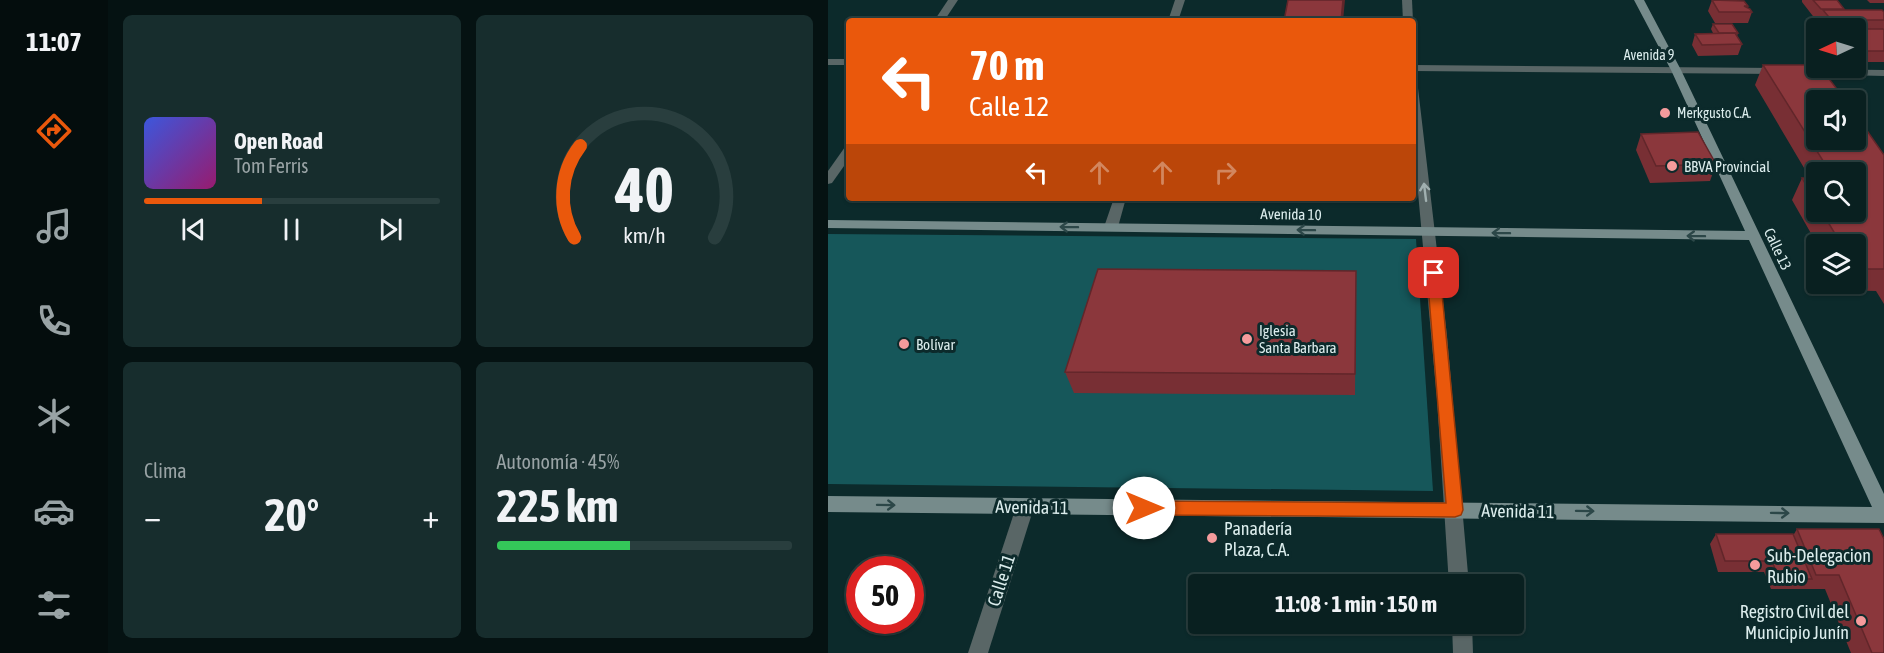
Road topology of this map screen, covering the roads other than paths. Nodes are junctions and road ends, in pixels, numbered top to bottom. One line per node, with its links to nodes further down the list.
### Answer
1 (953, 0): 5 (street)
2 (1180, 0): 6 (street)
3 (1407, 0): 7 (street)
4 (1639, 0): 11 (main road, Calle 13)
5 (941, 18)
6 (1174, 18)
7 (1408, 18)
8 (828, 62): 9 (street)
9 (846, 62)
10 (1416, 68): 11 (street, Avenida 9)
11 (1676, 70): 12 (street, Avenida 9); 20 (main road, Calle 13)
12 (1884, 72)
13 (1416, 113): 19 (street, one-way to 13)
14 (846, 154): 15 (street)
15 (828, 180)
16 (1119, 201): 18 (street)
17 (828, 224): 18 (main road, Avenida 10, one-way to 17)
18 (1111, 227): 19 (main road, Avenida 10, one-way to 18)
19 (1430, 232): 20 (main road, Avenida 10, one-way to 19); 23 (street)
20 (1754, 236): 24 (main road, Calle 13)
21 (828, 504): 22 (main road, Avenida 11, one-way to 22)
22 (1025, 507): 23 (main road, Avenida 11); 27 (street, Calle 11)
23 (1455, 510): 24 (main road, Avenida 11, one-way to 24); 25 (street)
24 (1884, 514)
25 (1458, 574)
26 (1462, 634): 28 (street)
27 (978, 653)
28 (1463, 653)

